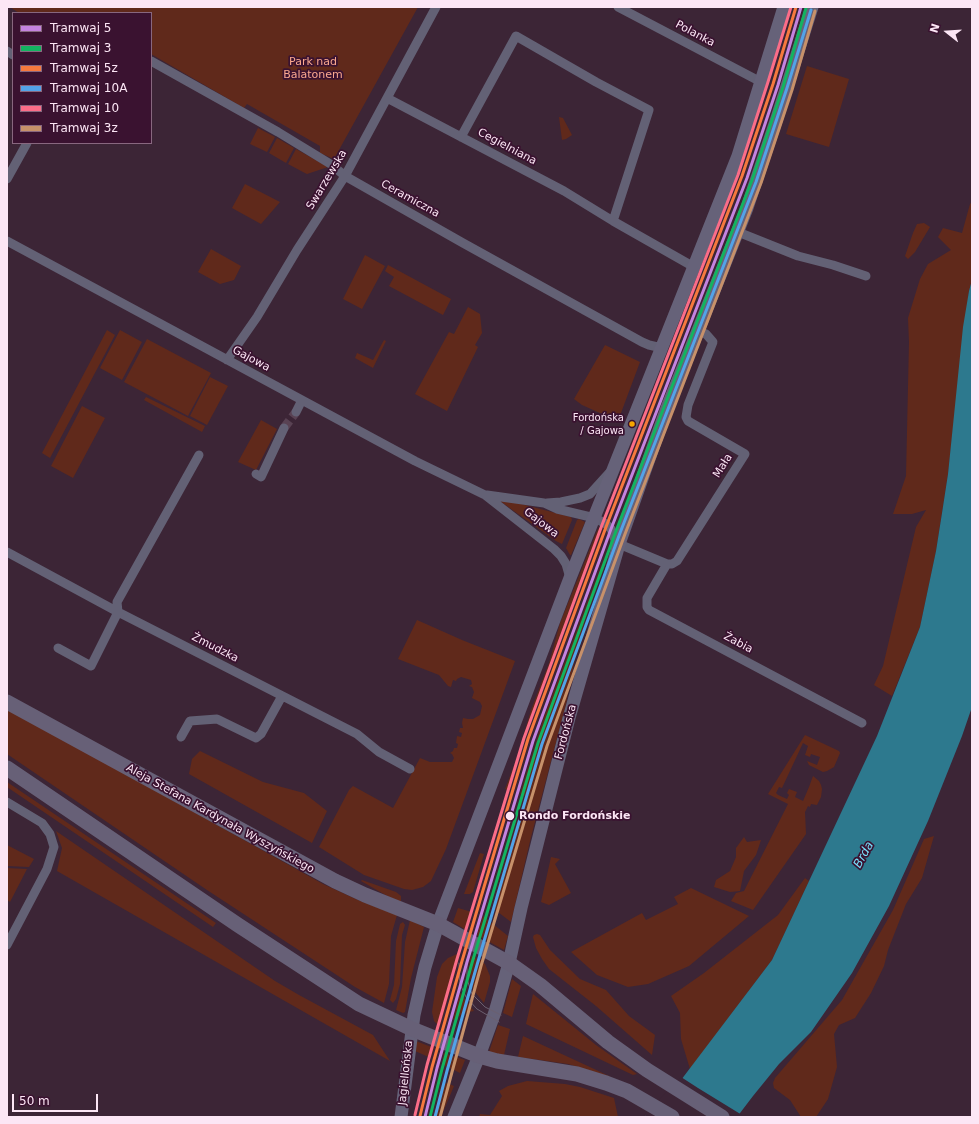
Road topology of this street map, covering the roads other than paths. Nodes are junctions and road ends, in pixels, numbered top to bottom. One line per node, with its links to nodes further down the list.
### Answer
1 (436, 7): 7 (street, Swarzewska)
2 (618, 7): 6 (street, Polanka)
3 (784, 7): 6 (main road)
4 (812, 7): 13 (main road, Fordońska)
5 (152, 62): 10 (street, Ceramiczna)
6 (761, 82): 15 (main road)
7 (387, 98): 8 (street, Cegielniana); 10 (street, Swarzewska)
8 (461, 137): 12 (street, Cegielniana); 12 (street)
9 (26, 144): 11 (street)
10 (345, 176): 18 (street, Ceramiczna); 19 (street, Swarzewska)
11 (7, 179)
12 (613, 221): 15 (street, Cegielniana)
13 (738, 232): 16 (street); 17 (main road, Fordońska)
14 (7, 241): 19 (street, Gajowa)
15 (694, 267): 18 (main road)
16 (866, 276)
17 (698, 331): 29 (main road, Fordońska); 31 (street, Mała)
18 (662, 348): 24 (main road)
19 (227, 360): 20 (street, Gajowa)
20 (302, 400): 21 (street); 26 (street, Gajowa)
21 (296, 412)
22 (284, 428): 25 (street)
23 (199, 455): 33 (street)
24 (618, 458): 27 (street, Gajowa); 28 (main road)
25 (256, 474)
26 (485, 495): 27 (street, Gajowa); 32 (street, Gajowa)
27 (544, 504): 28 (street, Gajowa)
28 (595, 518): 29 (street, Gajowa); 32 (main road)
29 (618, 550): 31 (street); 44 (main road, Fordońska)
30 (7, 552): 33 (street, Żmudzka)
31 (667, 564): 37 (street, Żabia)
32 (570, 578): 42 (main road)
33 (118, 612): 34 (street); 35 (street, Żmudzka)
34 (58, 648)
35 (282, 696): 38 (street); 40 (street, Żmudzka)
36 (7, 702): 42 (main road, Aleja Stefana Kardynała Wyszyńskiego)
37 (862, 723)
38 (181, 737)
39 (7, 768): 45 (main road)
40 (410, 769)
41 (7, 802): 43 (street)
42 (438, 924): 44 (main road); 45 (main road)
43 (7, 945)
44 (508, 963): 46 (main road); 50 (main road)
45 (412, 1029): 46 (main road); 47 (main road, Jagiellońska)
46 (479, 1056): 48 (main road); 49 (main road)
47 (401, 1117)
48 (454, 1117)
49 (672, 1117)
50 (722, 1117)

